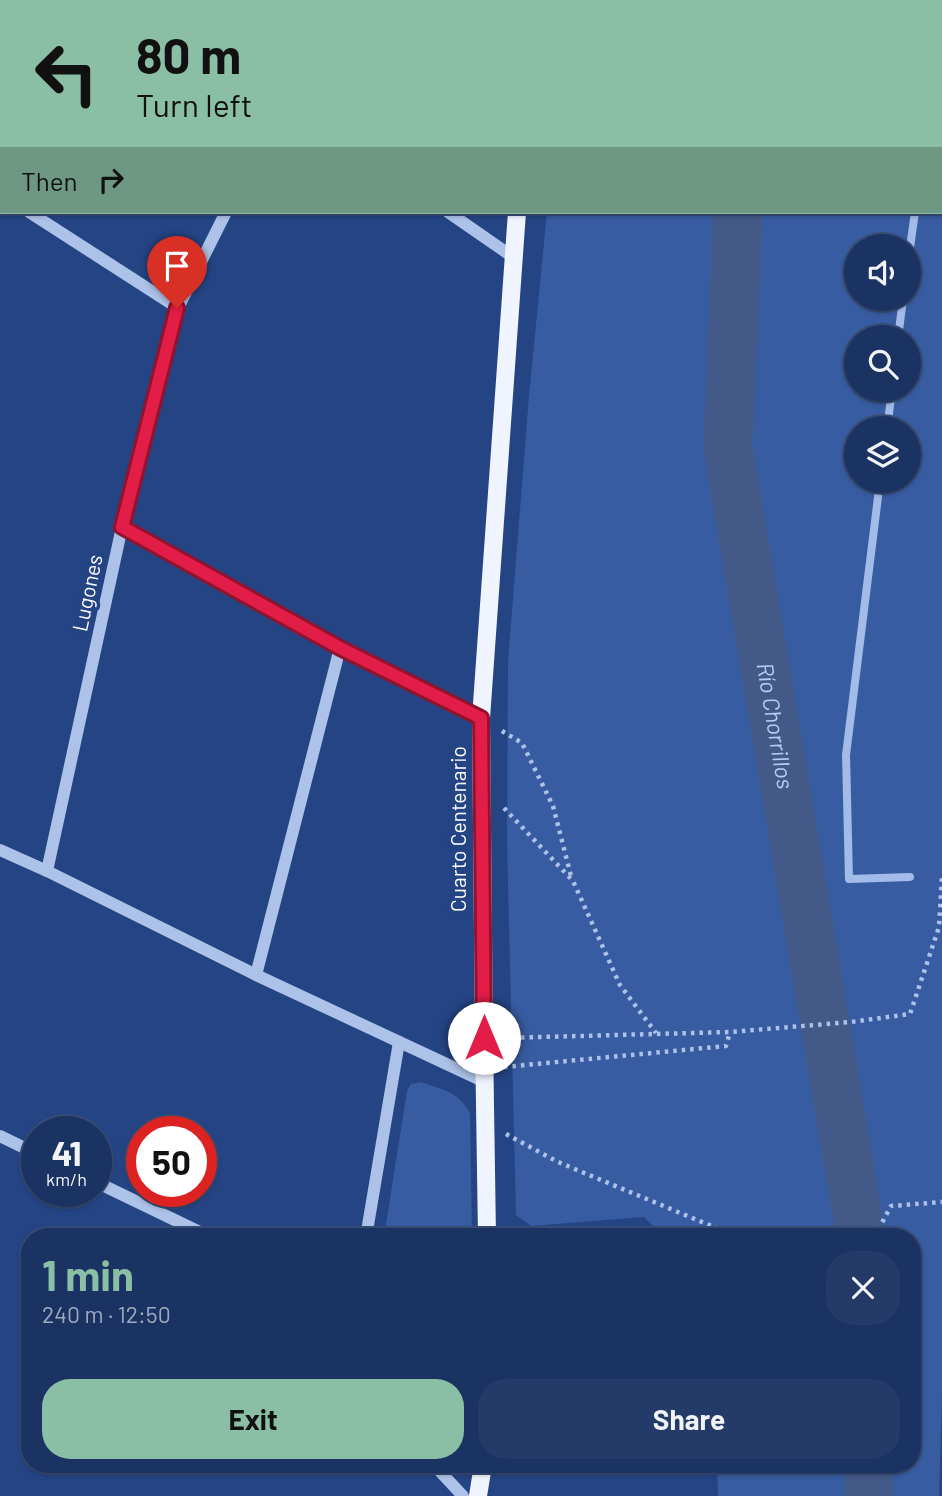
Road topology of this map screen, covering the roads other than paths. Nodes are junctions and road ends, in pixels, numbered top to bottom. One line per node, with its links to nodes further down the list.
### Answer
1 (32, 214): 6 (street)
2 (225, 214): 6 (street, Lugones)
3 (451, 214): 5 (street)
4 (516, 214): 5 (main road, Cuarto Centenario)
5 (513, 257): 9 (main road, Cuarto Centenario)
6 (177, 308): 7 (street, Lugones)
7 (122, 527): 8 (street); 11 (street, Lugones)
8 (340, 648): 9 (street); 12 (street)
9 (481, 718): 14 (main road, Cuarto Centenario)
10 (0, 850): 11 (street)
11 (47, 871): 12 (street)
12 (256, 975): 13 (street)
13 (399, 1042): 14 (street); 19 (street)
14 (484, 1075): 20 (main road, Cuarto Centenario)
15 (0, 1136): 16 (street)
16 (21, 1146)
17 (112, 1190): 18 (street)
18 (191, 1228)
19 (368, 1228)
20 (487, 1228)
21 (441, 1473): 23 (street)
22 (482, 1473): 24 (main road)
23 (463, 1496)
24 (478, 1496)

